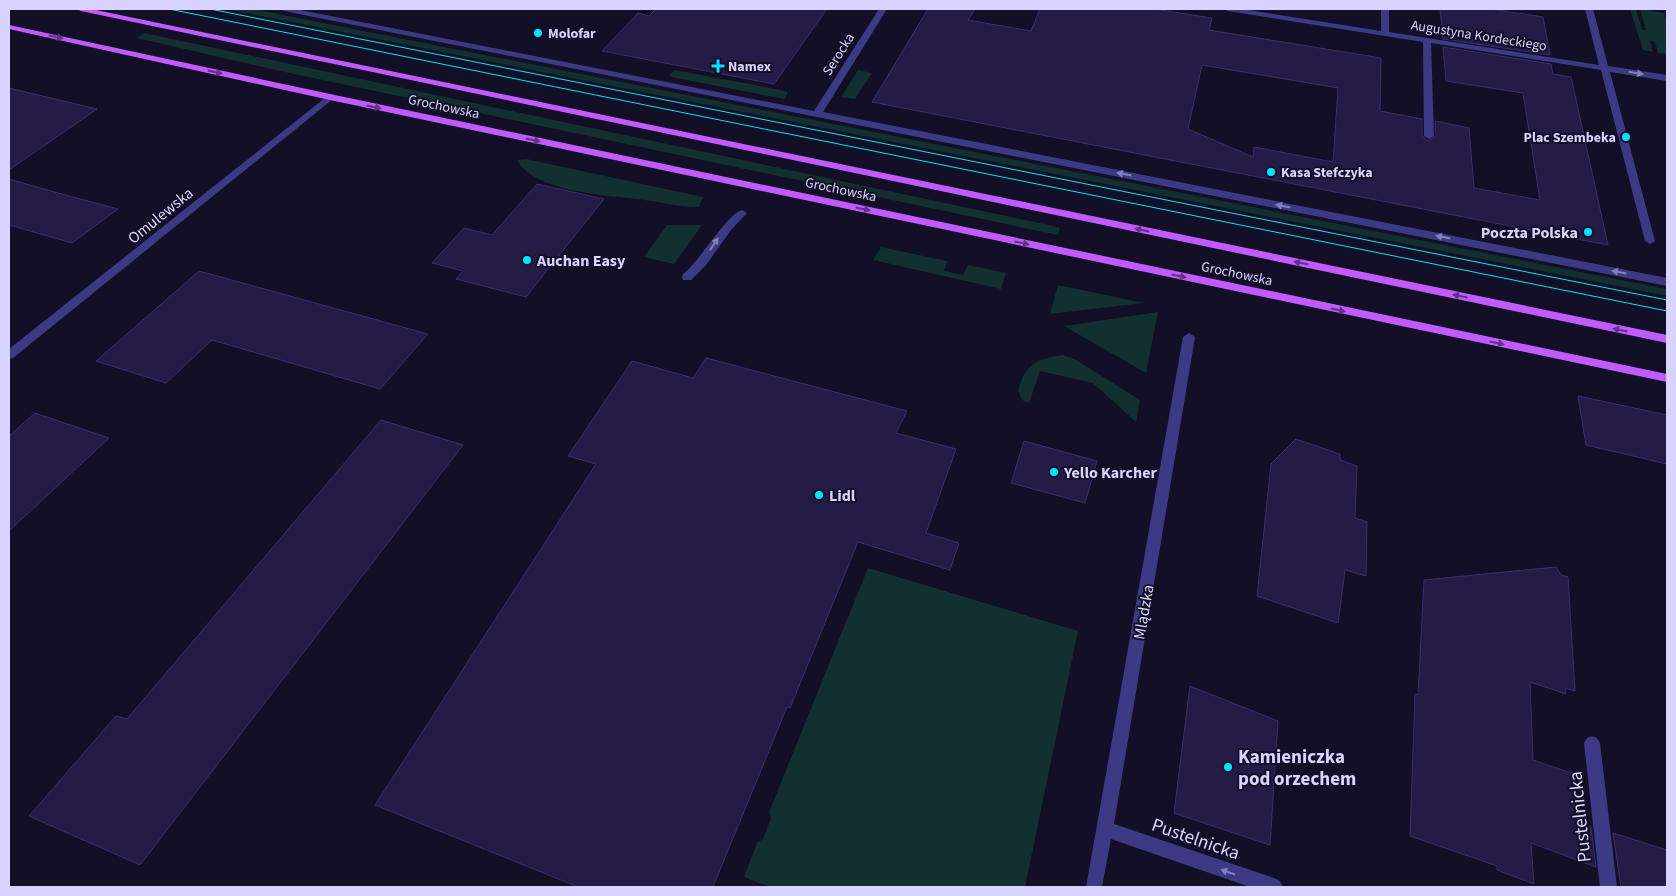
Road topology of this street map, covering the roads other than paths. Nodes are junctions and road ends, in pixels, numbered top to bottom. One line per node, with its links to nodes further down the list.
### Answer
1 (81, 9): 20 (main road, Grochowska, one-way to 1)
2 (284, 9): 13 (street)
3 (883, 9): 13 (street, Serocka)
4 (1228, 9): 8 (street, Augustyna Kordeckiego)
5 (1385, 9): 8 (street)
6 (1589, 9): 10 (street)
7 (9, 27): 12 (main road, Grochowska, one-way to 12)
8 (1385, 34): 9 (street, Augustyna Kordeckiego)
9 (1426, 40): 10 (street, Augustyna Kordeckiego); 14 (street)
10 (1604, 68): 11 (street, Augustyna Kordeckiego, one-way to 11); 16 (street)
11 (1667, 78)
12 (330, 98): 21 (street, Omulewska); 22 (main road, Grochowska, one-way to 22)
13 (816, 114): 18 (street, one-way to 13)
14 (1430, 136)
15 (742, 212): 17 (street, one-way to 15)
16 (1650, 241)
17 (688, 277)
18 (1667, 282)
19 (1189, 337): 24 (street, Mlądzka)
20 (1667, 339)
21 (9, 355)
22 (1667, 378)
23 (1592, 743): 27 (street, Pustelnicka)
24 (1104, 829): 25 (street, Mlądzka); 26 (street, Pustelnicka, one-way to 24)
25 (1094, 887)
26 (1274, 887)
27 (1609, 887)

